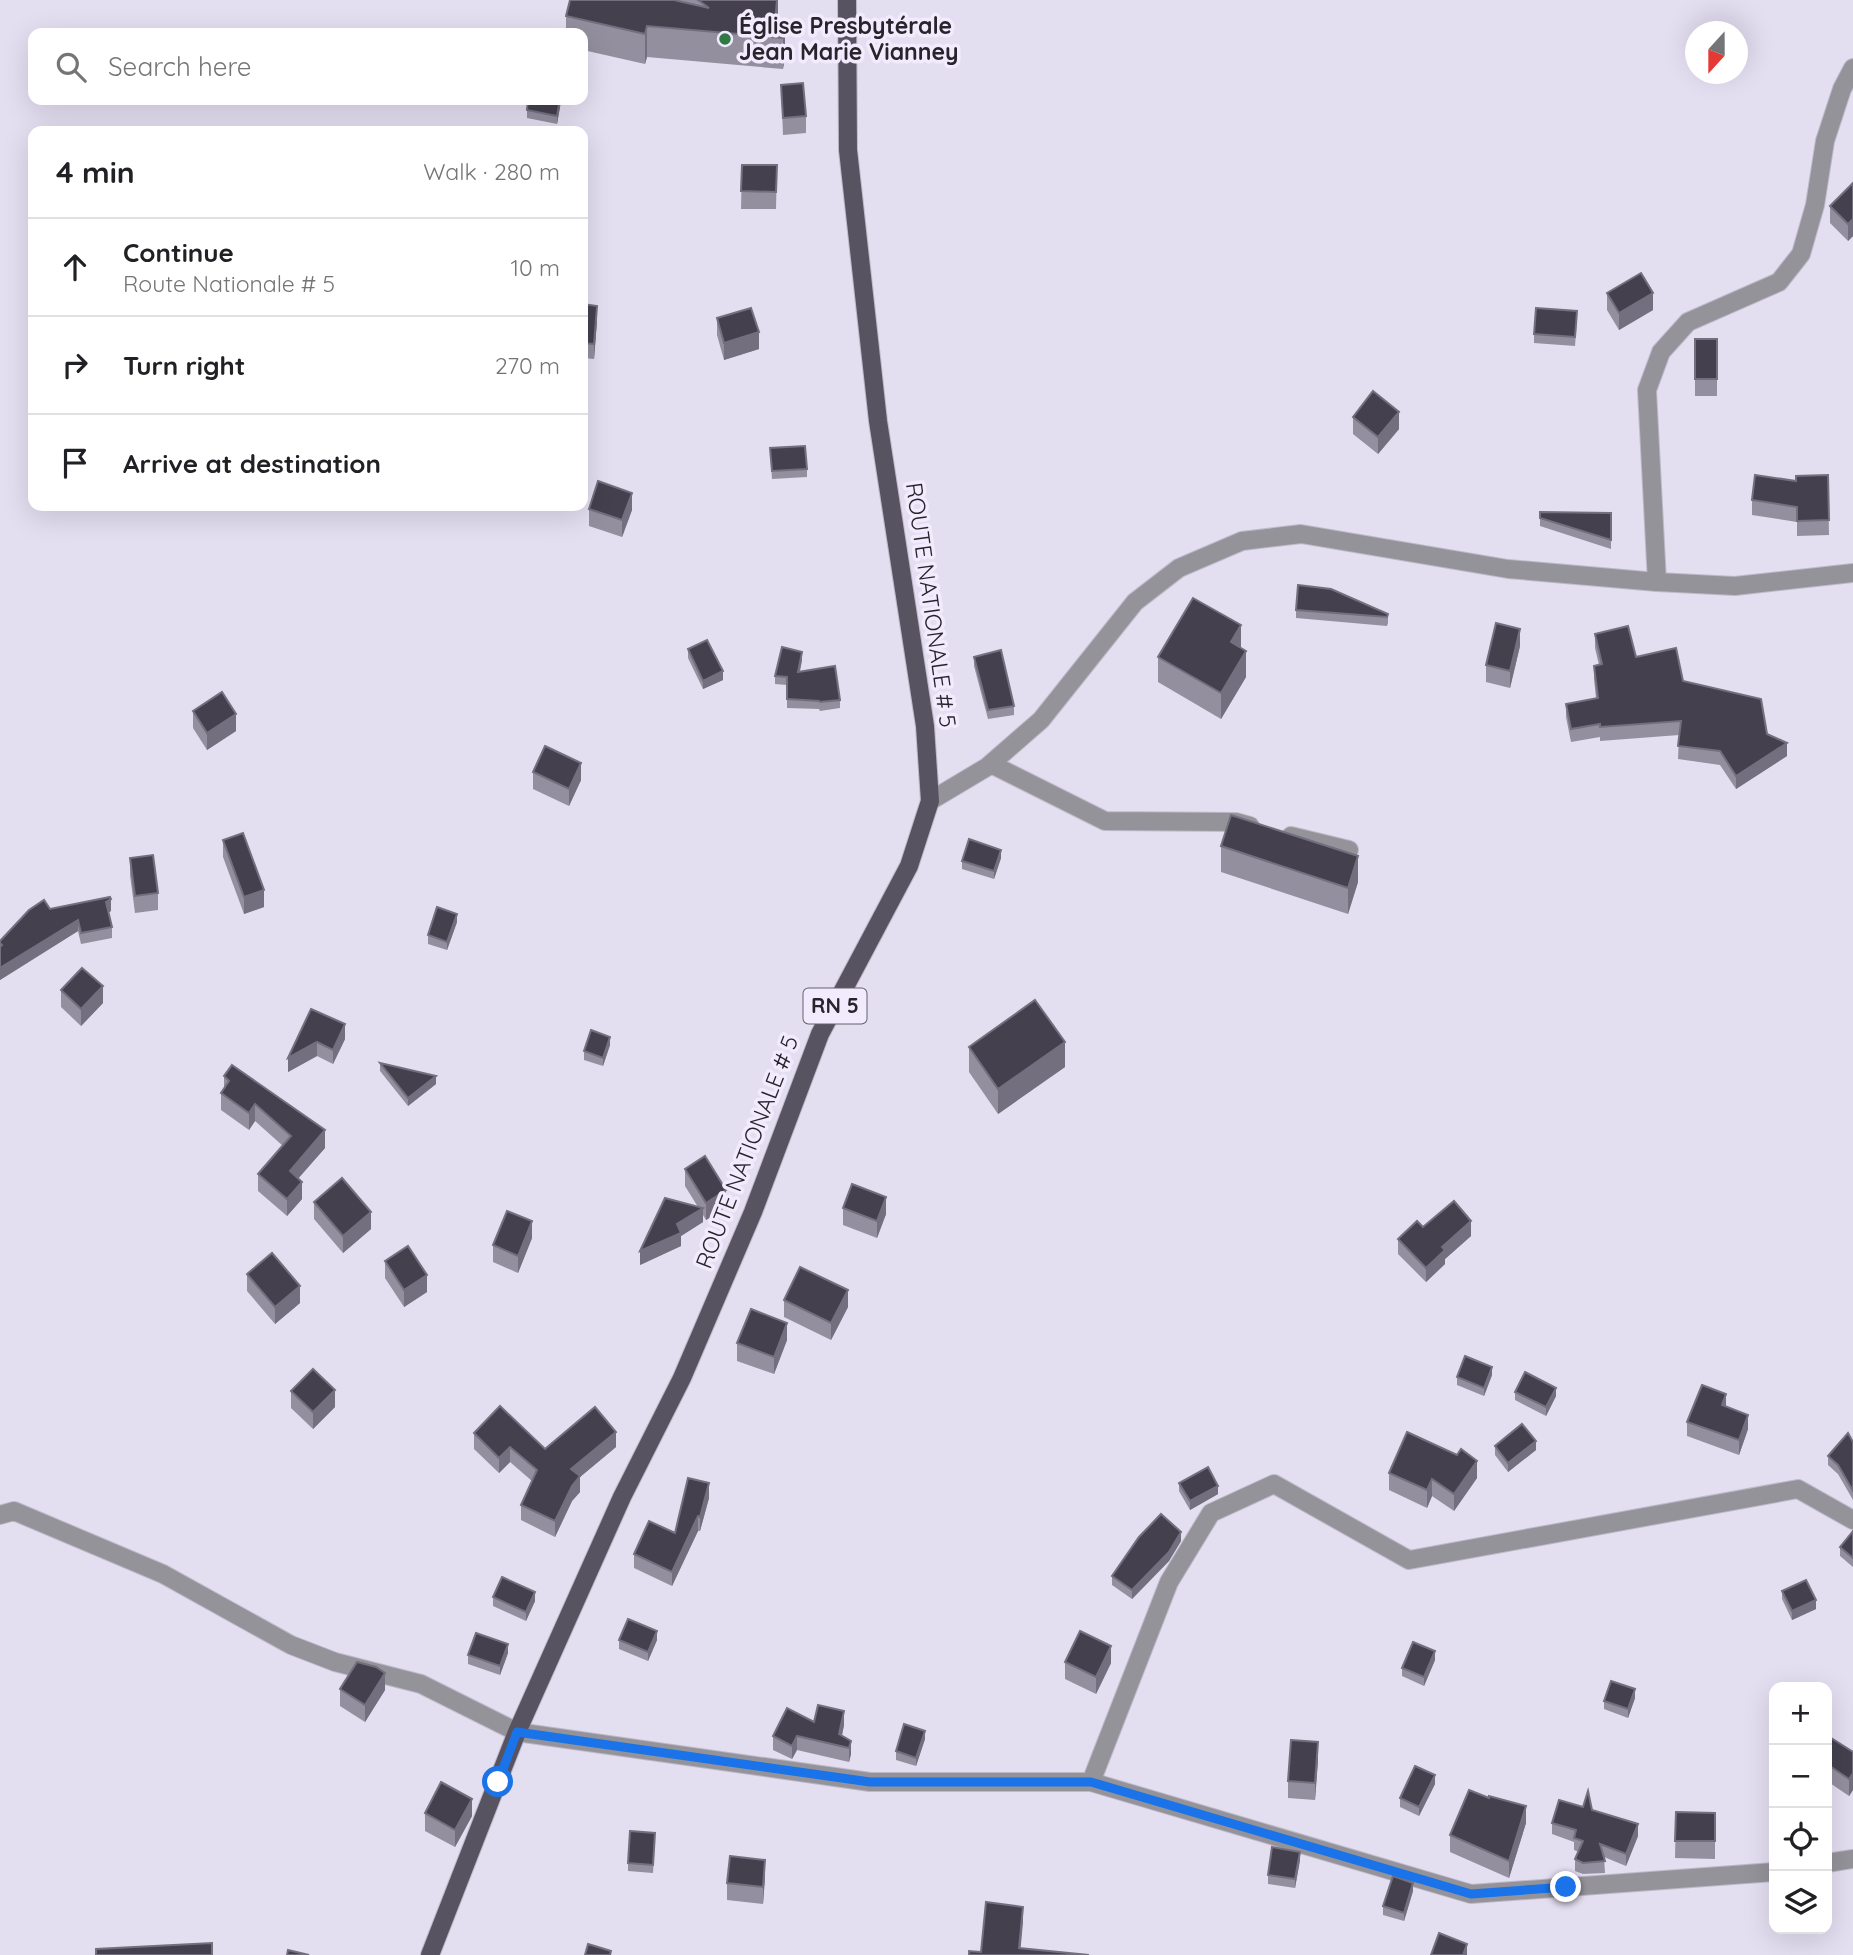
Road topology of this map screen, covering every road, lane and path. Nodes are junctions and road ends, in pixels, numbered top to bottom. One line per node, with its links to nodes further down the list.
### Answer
1 (847, 0): 6 (main road, ROUTE NATIONALE # 5 / RN 5)
2 (1853, 68): 4 (street)
3 (1853, 573): 4 (street)
4 (1657, 582): 5 (street)
5 (991, 764): 6 (street); 7 (street)
6 (930, 802): 10 (main road, ROUTE NATIONALE # 5 / RN 5)
7 (1349, 850)
8 (0, 1515): 10 (street)
9 (1853, 1520): 11 (street)
10 (517, 1732): 11 (street); 15 (main road, ROUTE NATIONALE # 5 / RN 5)
11 (1091, 1782): 14 (street)
12 (1853, 1859): 13 (street)
13 (1832, 1862)
14 (1769, 1872)
15 (430, 1955)

